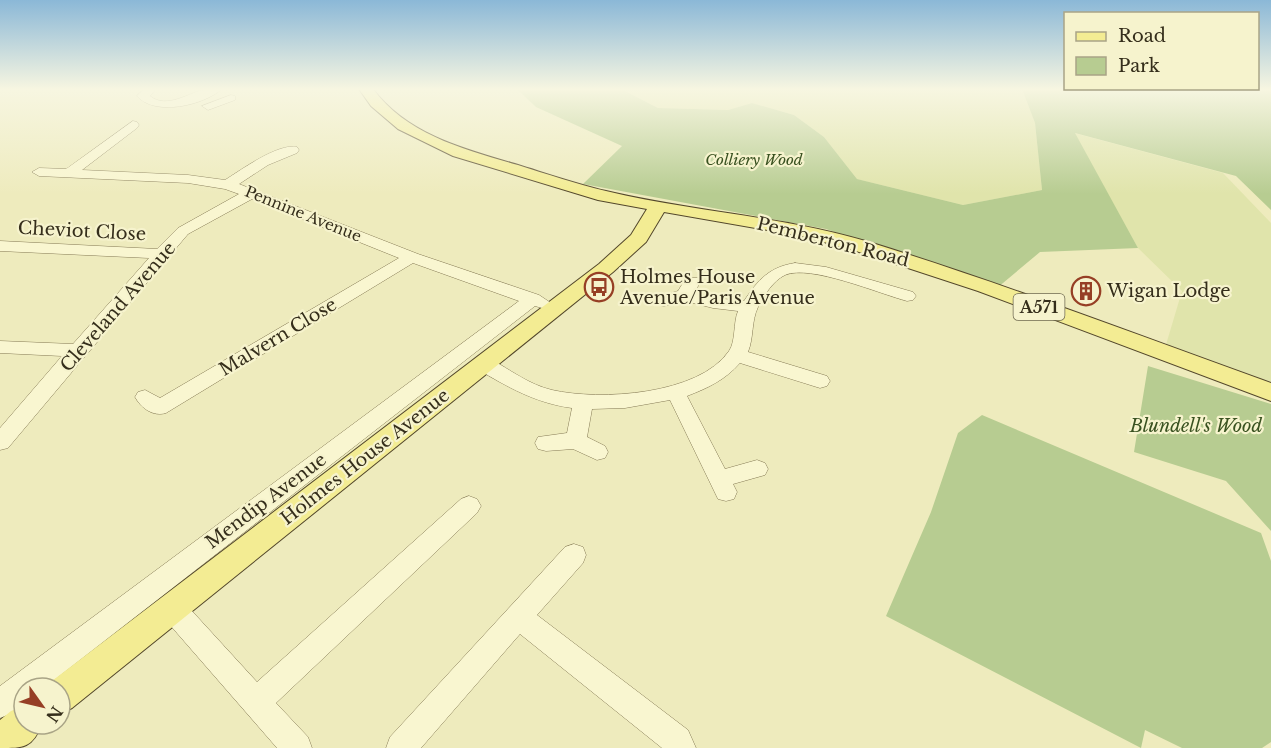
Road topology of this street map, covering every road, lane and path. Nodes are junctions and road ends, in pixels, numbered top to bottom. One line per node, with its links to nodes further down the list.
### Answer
1 (131, 124): 5 (street)
2 (402, 124): 7 (main road, Pemberton Road / A571)
3 (292, 150): 6 (street)
4 (39, 172): 5 (street, Pennine Avenue)
5 (68, 174): 6 (street, Pennine Avenue)
6 (228, 185): 8 (street, Pennine Avenue)
7 (583, 191): 9 (main road, Pemberton Road / A571); 15 (main road)
8 (253, 193): 13 (street, Cleveland Avenue); 14 (street, Pennine Avenue)
9 (658, 206): 10 (main road, Pemberton Road / A571); 11 (main road, Holmes House Avenue)
10 (718, 216): 11 (main road); 25 (main road, Pemberton Road / A571)
11 (639, 238): 15 (main road, Holmes House Avenue)
12 (0, 246): 13 (street, Cheviot Close)
13 (161, 254): 21 (street, Cleveland Avenue)
14 (412, 257): 18 (street, Pennine Avenue); 27 (street, Malvern Close)
15 (606, 268): 18 (main road, Holmes House Avenue)
16 (907, 296): 19 (street)
17 (664, 301): 19 (street)
18 (544, 303): 23 (main road, Holmes House Avenue); 40 (street, Mendip Avenue)
19 (749, 307): 22 (street)
20 (0, 346): 21 (street)
21 (79, 351): 30 (street, Cleveland Avenue)
22 (737, 355): 24 (street); 26 (street)
23 (484, 364): 28 (street); 36 (main road, Holmes House Avenue)
24 (820, 381)
25 (1271, 392)
26 (676, 393): 28 (street); 33 (street)
27 (145, 398)
28 (584, 402): 29 (street)
29 (576, 441): 31 (street); 32 (street)
30 (0, 442)
31 (546, 443)
32 (597, 452)
33 (757, 470)
34 (469, 506): 39 (street)
35 (574, 555): 37 (street)
36 (172, 608): 38 (main road, Holmes House Avenue); 39 (street)
37 (519, 616): 42 (street); 43 (street)
38 (72, 687)
39 (255, 702): 41 (street)
40 (0, 704)
41 (297, 748)
42 (402, 748)
43 (681, 748)

